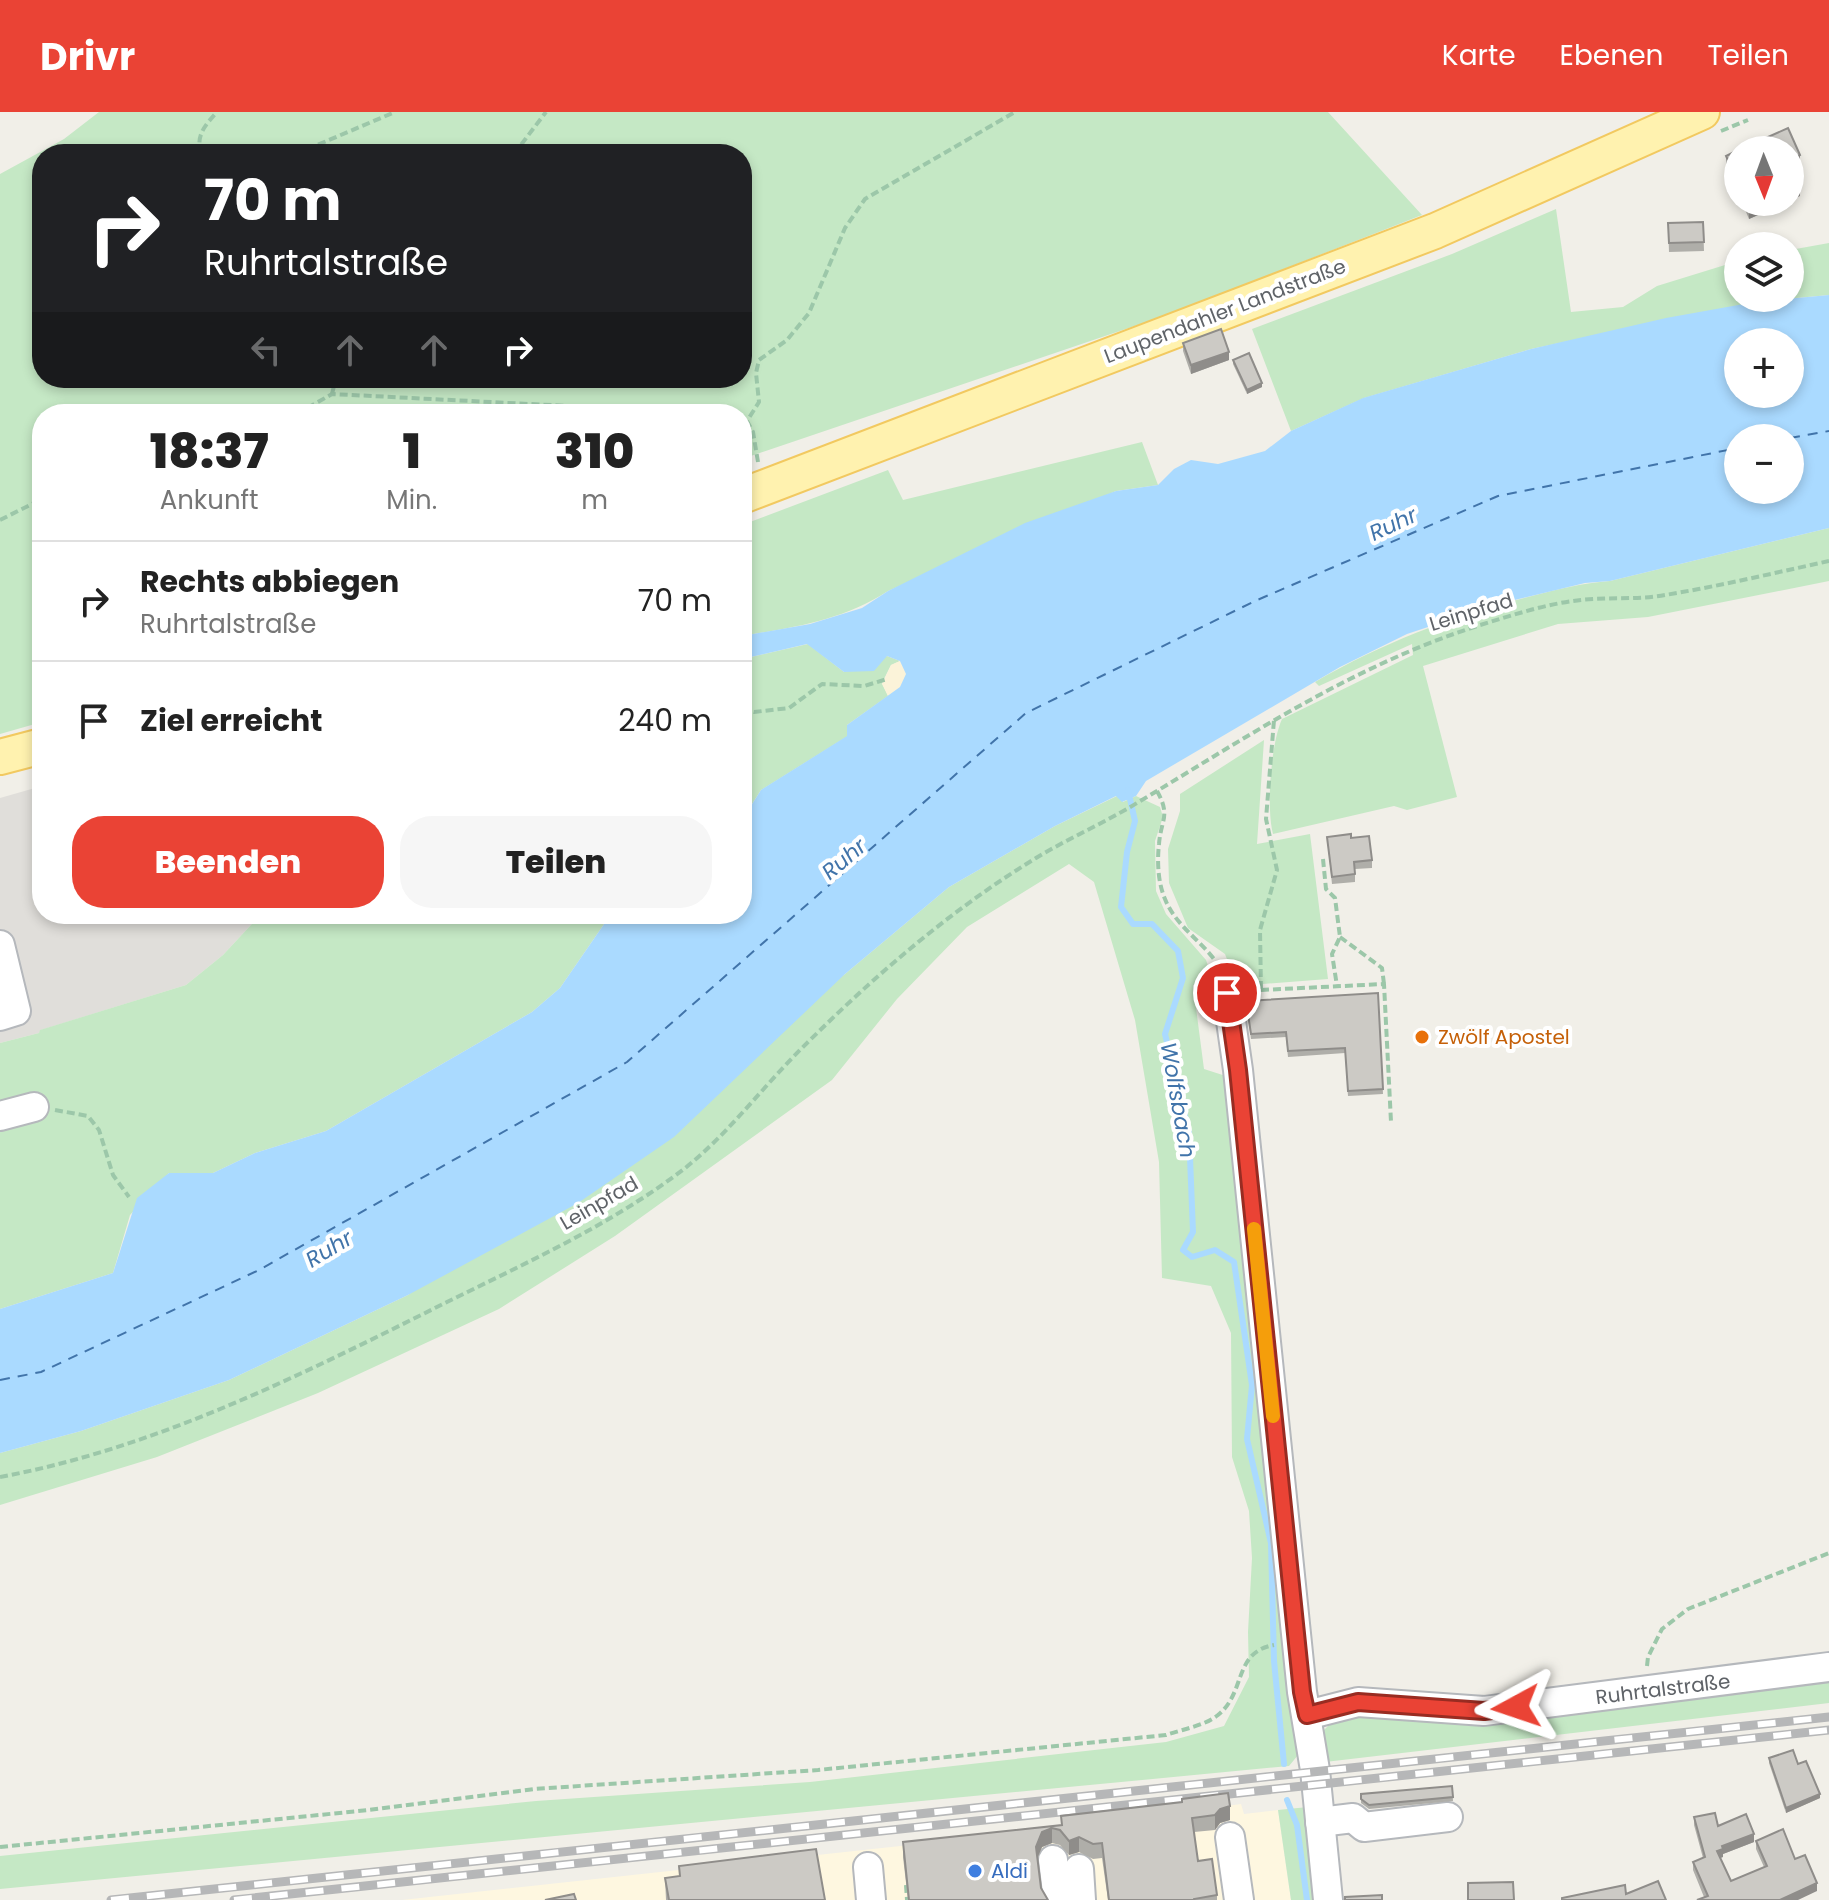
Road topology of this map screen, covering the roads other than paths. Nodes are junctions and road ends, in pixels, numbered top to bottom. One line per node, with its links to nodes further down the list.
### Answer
1 (1702, 112): 2 (main road, Laupendahler Landstraße)
2 (752, 492)
3 (32, 749): 4 (main road)
4 (0, 757)
5 (0, 945): 7 (street)
6 (1227, 993): 11 (street)
7 (0, 1016)
8 (34, 1107): 9 (street)
9 (0, 1116)
10 (1829, 1667): 11 (street, Ruhrtalstraße)
11 (1307, 1715): 13 (street)
12 (1448, 1817): 13 (street)
13 (1320, 1822): 20 (street)
14 (1230, 1837): 19 (street)
15 (868, 1867): 16 (street)
16 (871, 1900)
17 (1058, 1900): 18 (street)
18 (1081, 1900)
19 (1239, 1900)
20 (1328, 1900)

